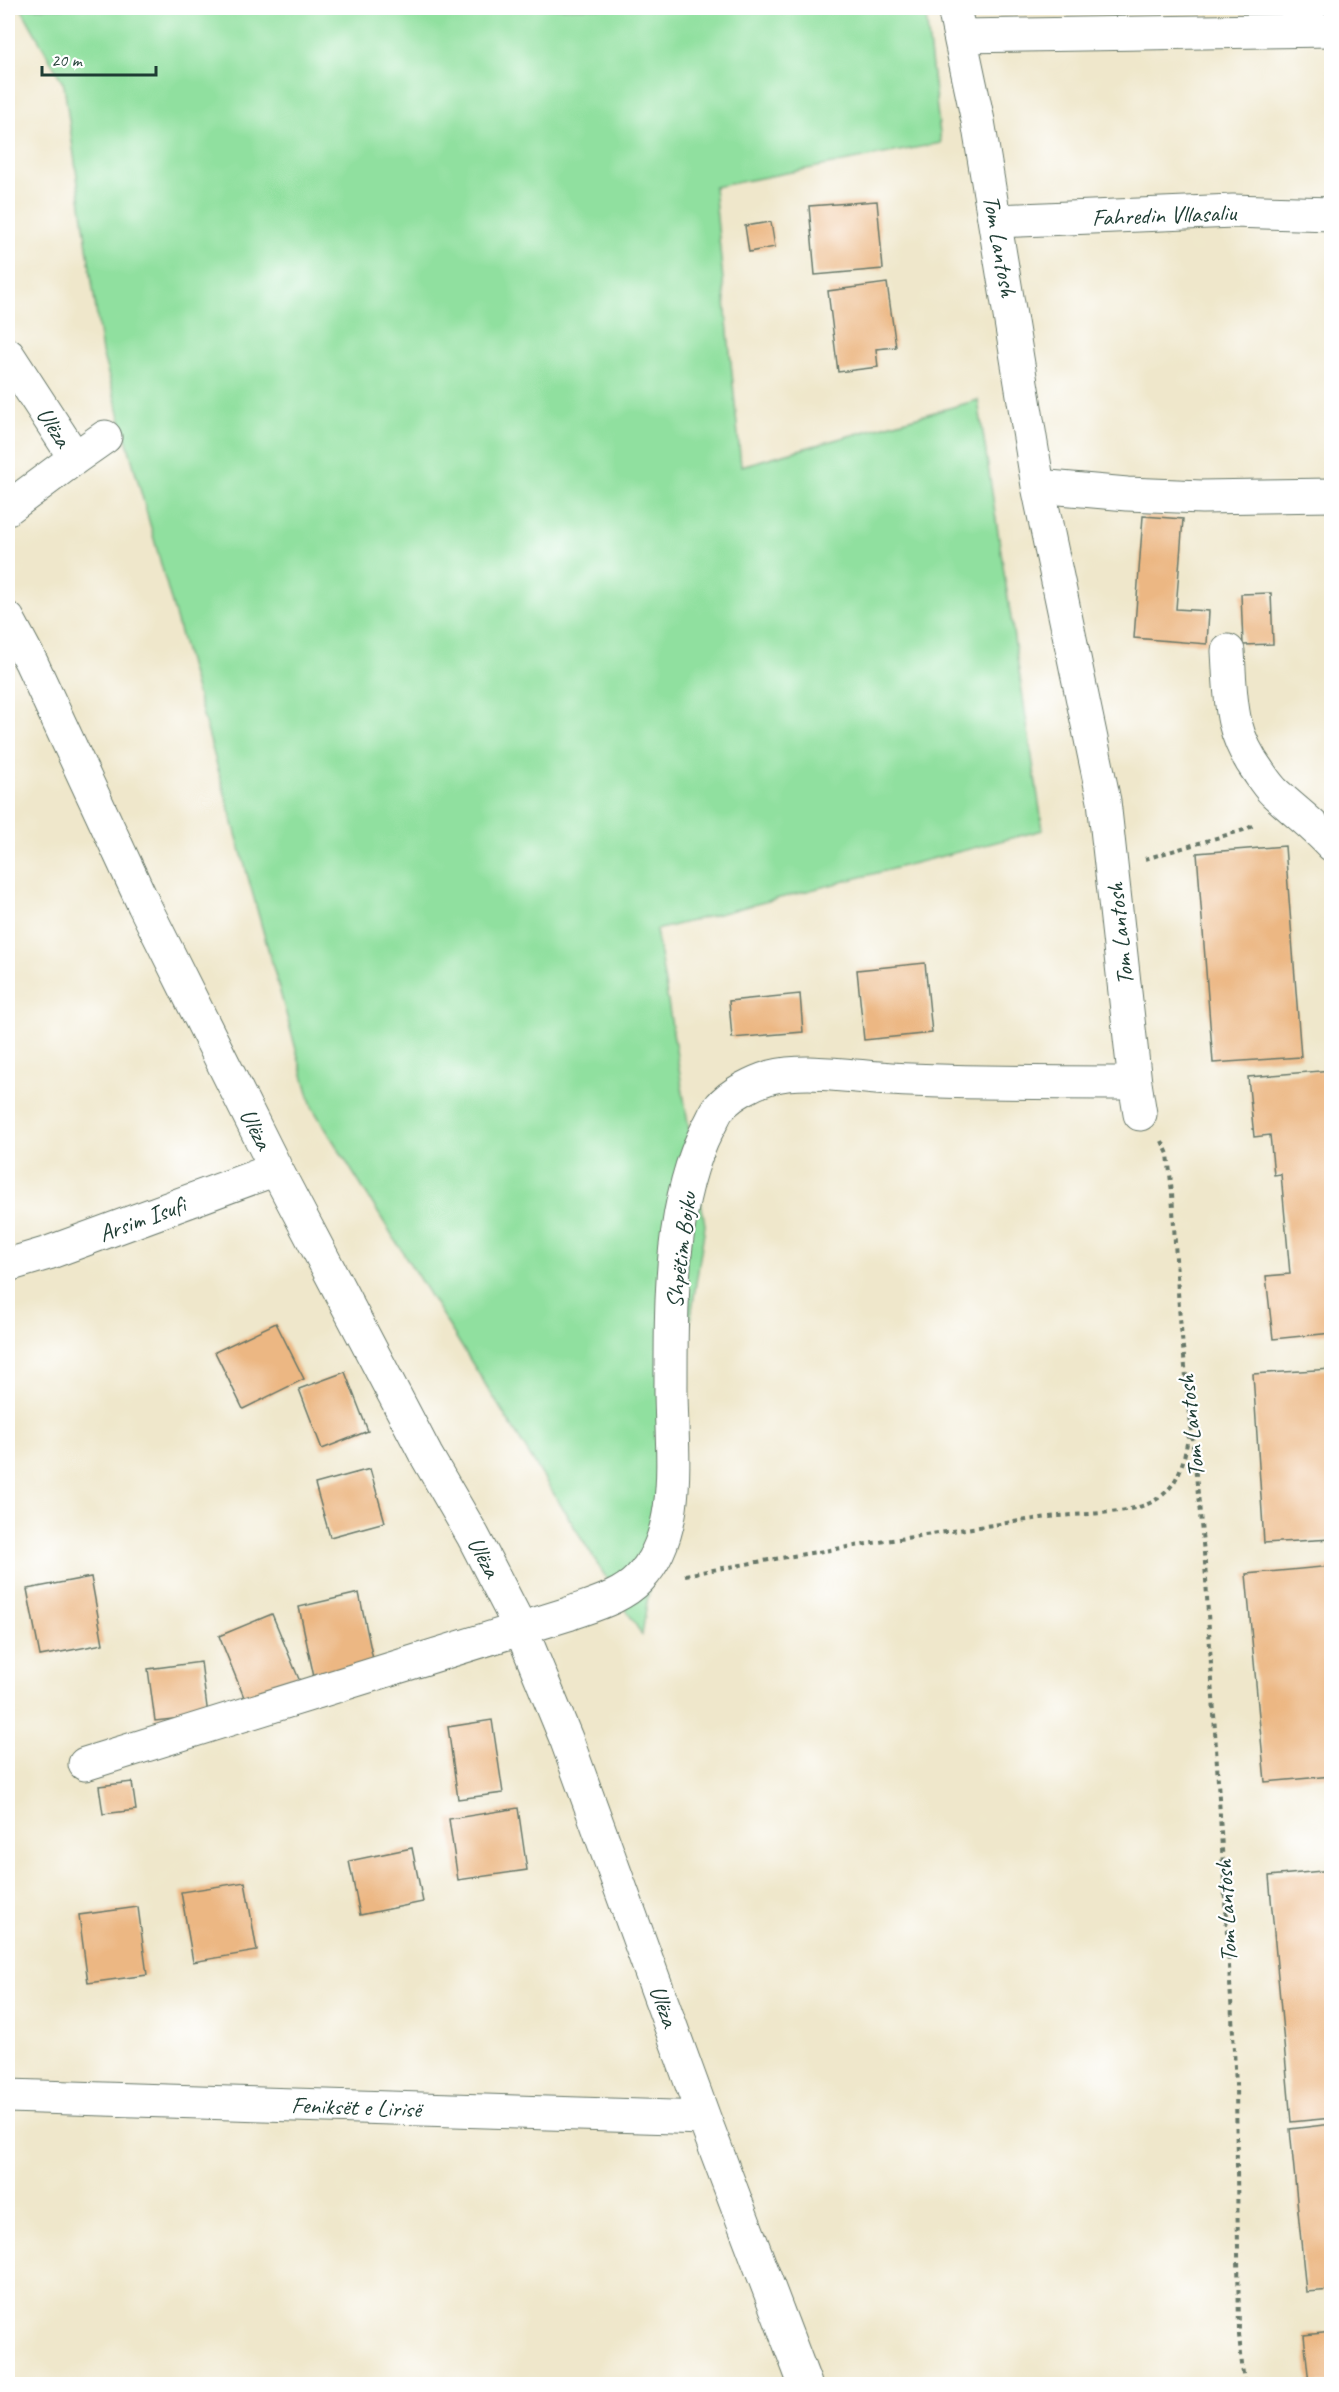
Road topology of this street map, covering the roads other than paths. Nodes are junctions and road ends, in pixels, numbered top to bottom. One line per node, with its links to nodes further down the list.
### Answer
1 (957, 22): 2 (street); 4 (street, Tom Lantosh)
2 (1332, 30)
3 (1332, 214): 4 (street, Fahredin Vllasaliu)
4 (996, 221): 8 (street, Tom Lantosh)
5 (8, 355): 7 (street, Ulëza)
6 (105, 437): 7 (street)
7 (75, 458): 10 (street, Ulëza)
8 (1038, 486): 9 (street); 14 (street, Tom Lantosh)
9 (1332, 495)
10 (8, 508)
11 (8, 619): 15 (street, Ulëza)
12 (1228, 651): 13 (street)
13 (1332, 845)
14 (1137, 1099): 17 (street, Shpëtim Bojku)
15 (276, 1169): 16 (street, Arsim Isufi); 17 (street, Ulëza)
16 (8, 1265)
17 (521, 1629): 18 (street); 20 (street, Ulëza)
18 (85, 1764)
19 (8, 2096): 20 (street, Feniksët e Lirisë)
20 (704, 2118): 21 (street, Ulëza)
21 (805, 2385)

